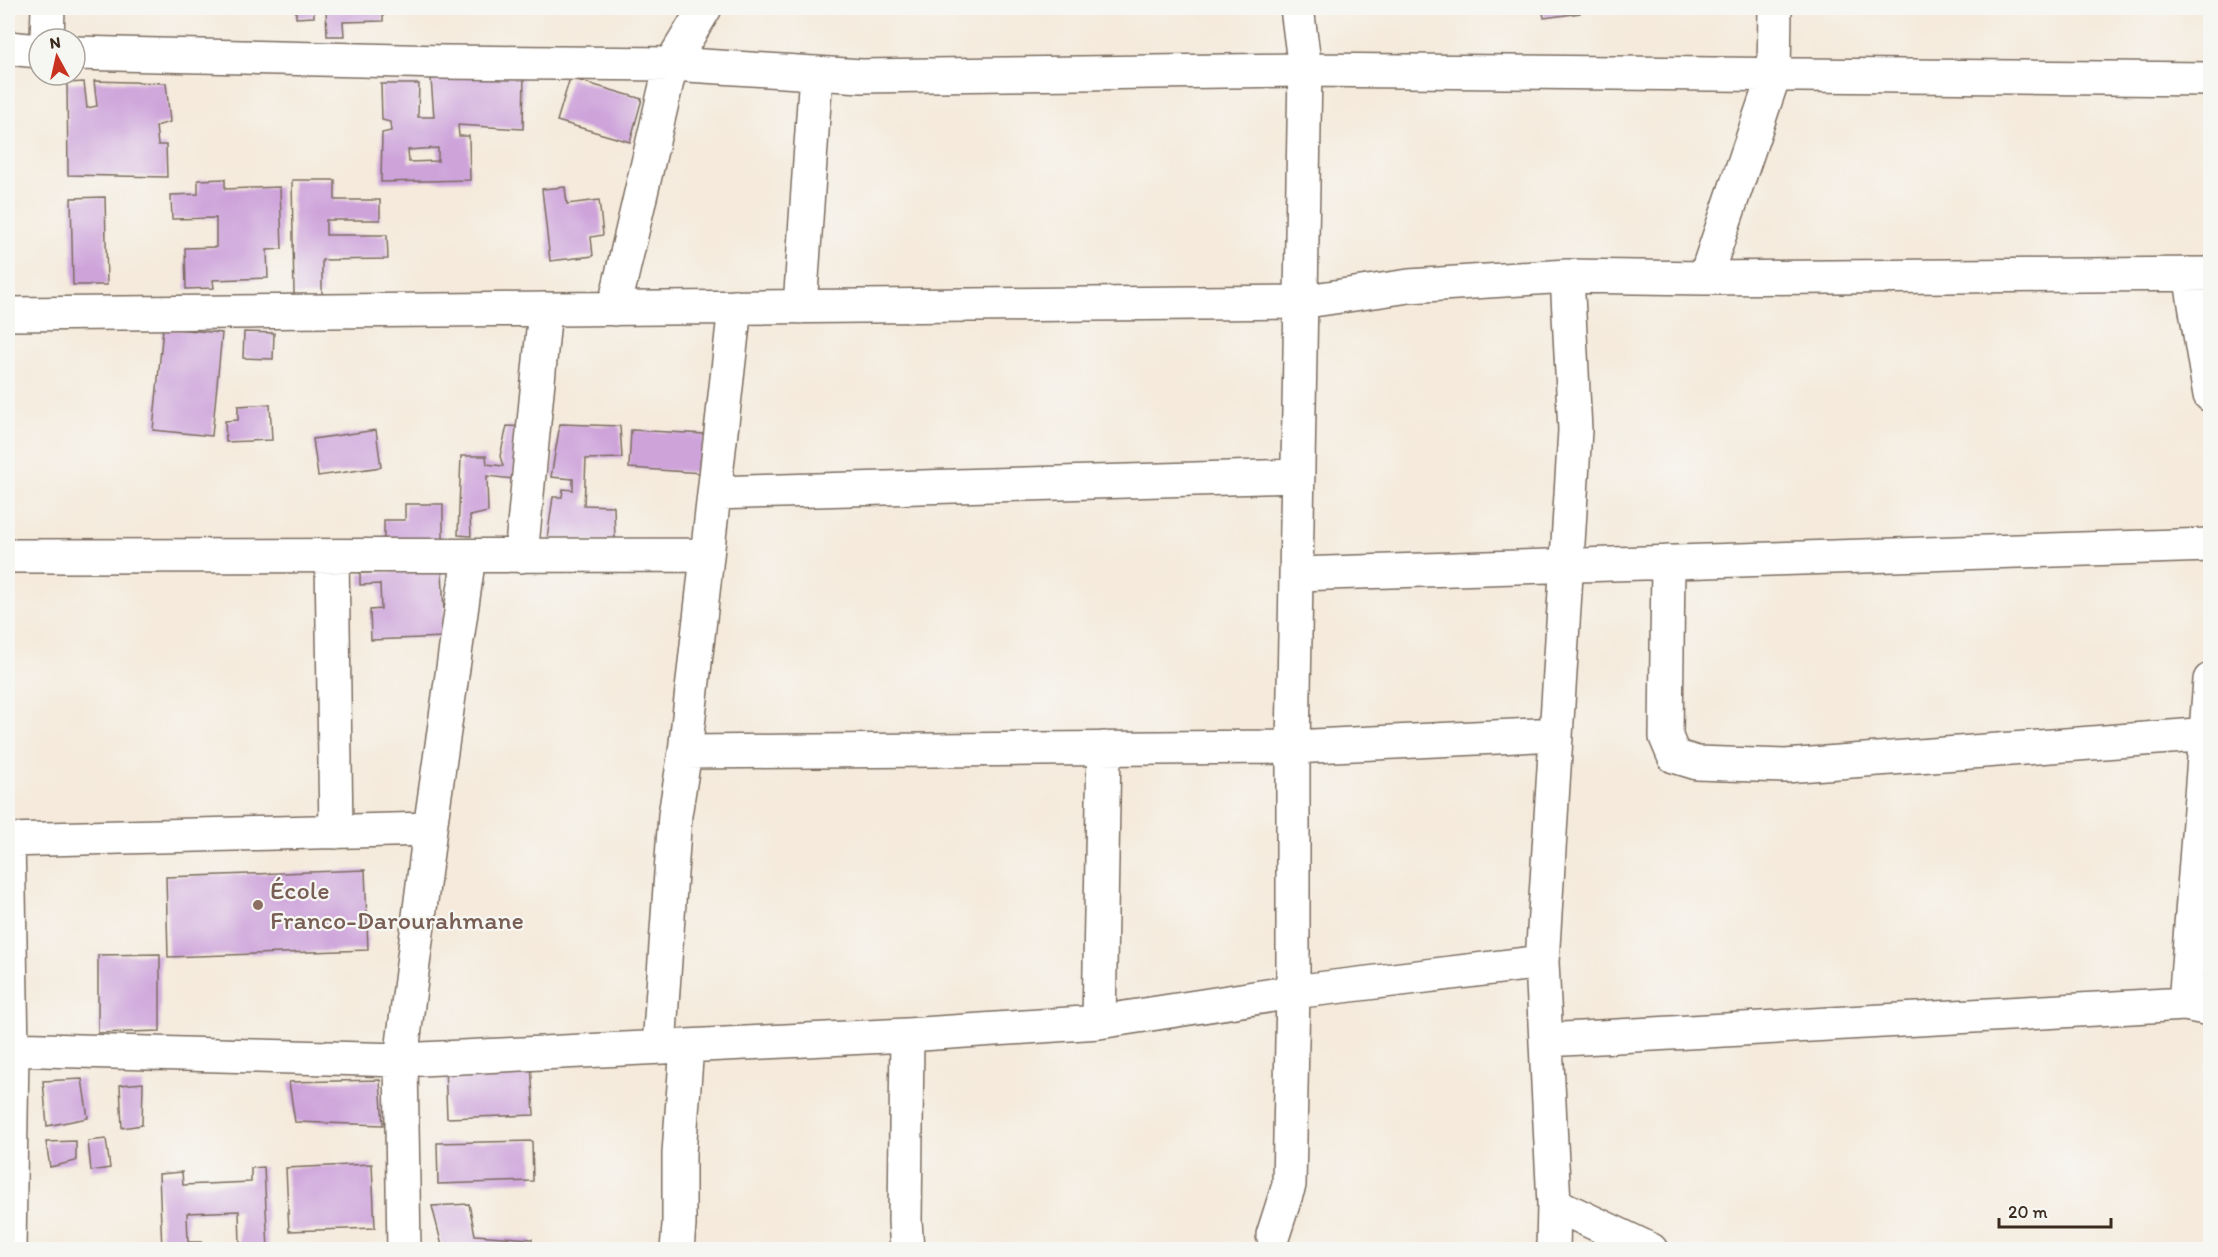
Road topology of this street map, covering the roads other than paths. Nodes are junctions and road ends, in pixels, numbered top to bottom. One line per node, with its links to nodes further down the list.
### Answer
1 (48, 8): 5 (street)
2 (705, 8): 9 (street)
3 (1297, 8): 10 (street)
4 (1775, 8): 12 (street)
5 (47, 27)
6 (8, 48): 7 (street)
7 (27, 50)
8 (87, 53): 9 (street)
9 (671, 64): 11 (street); 21 (street)
10 (1305, 70): 11 (street); 12 (street); 17 (street)
11 (816, 73): 18 (street)
12 (1774, 75): 13 (street); 16 (street)
13 (2211, 79)
14 (2200, 274): 16 (street); 23 (street)
15 (1567, 276): 16 (street); 17 (street); 33 (street)
16 (1705, 278)
17 (1300, 302): 18 (street); 24 (street)
18 (800, 306): 19 (street)
19 (735, 308): 21 (street); 25 (street)
20 (545, 309): 21 (street); 22 (street); 31 (street)
21 (614, 309)
22 (8, 314)
23 (2211, 395)
24 (1298, 476): 25 (street); 34 (street)
25 (714, 493): 28 (street)
26 (2211, 545): 32 (street)
27 (468, 555): 30 (street); 31 (street); 41 (street)
28 (706, 555): 31 (street); 40 (street)
29 (8, 556): 30 (street)
30 (332, 556): 42 (street)
31 (521, 556)
32 (1668, 562): 33 (street); 36 (street)
33 (1566, 566): 34 (street); 37 (street)
34 (1296, 574): 38 (street)
35 (2211, 680): 36 (street)
36 (2209, 733): 46 (street)
37 (1556, 734): 38 (street); 44 (street)
38 (1293, 747): 39 (street); 45 (street)
39 (1104, 748): 40 (street); 47 (street)
40 (685, 752): 50 (street)
41 (430, 829): 42 (street); 52 (street)
42 (336, 832): 43 (street)
43 (8, 840): 51 (street)
44 (1542, 962): 45 (street); 49 (street)
45 (1293, 992): 47 (street); 54 (street)
46 (2198, 1006): 49 (street)
47 (1099, 1022): 48 (street)
48 (907, 1035): 50 (street); 58 (street)
49 (1546, 1040): 53 (street)
50 (673, 1046): 52 (street); 57 (street)
51 (10, 1049): 52 (street); 55 (street)
52 (401, 1060): 56 (street)
53 (1554, 1204): 59 (street); 60 (street)
54 (1273, 1234)
55 (9, 1250)
56 (404, 1250)
57 (676, 1250)
58 (907, 1250)
59 (1554, 1250)
60 (1651, 1250)

